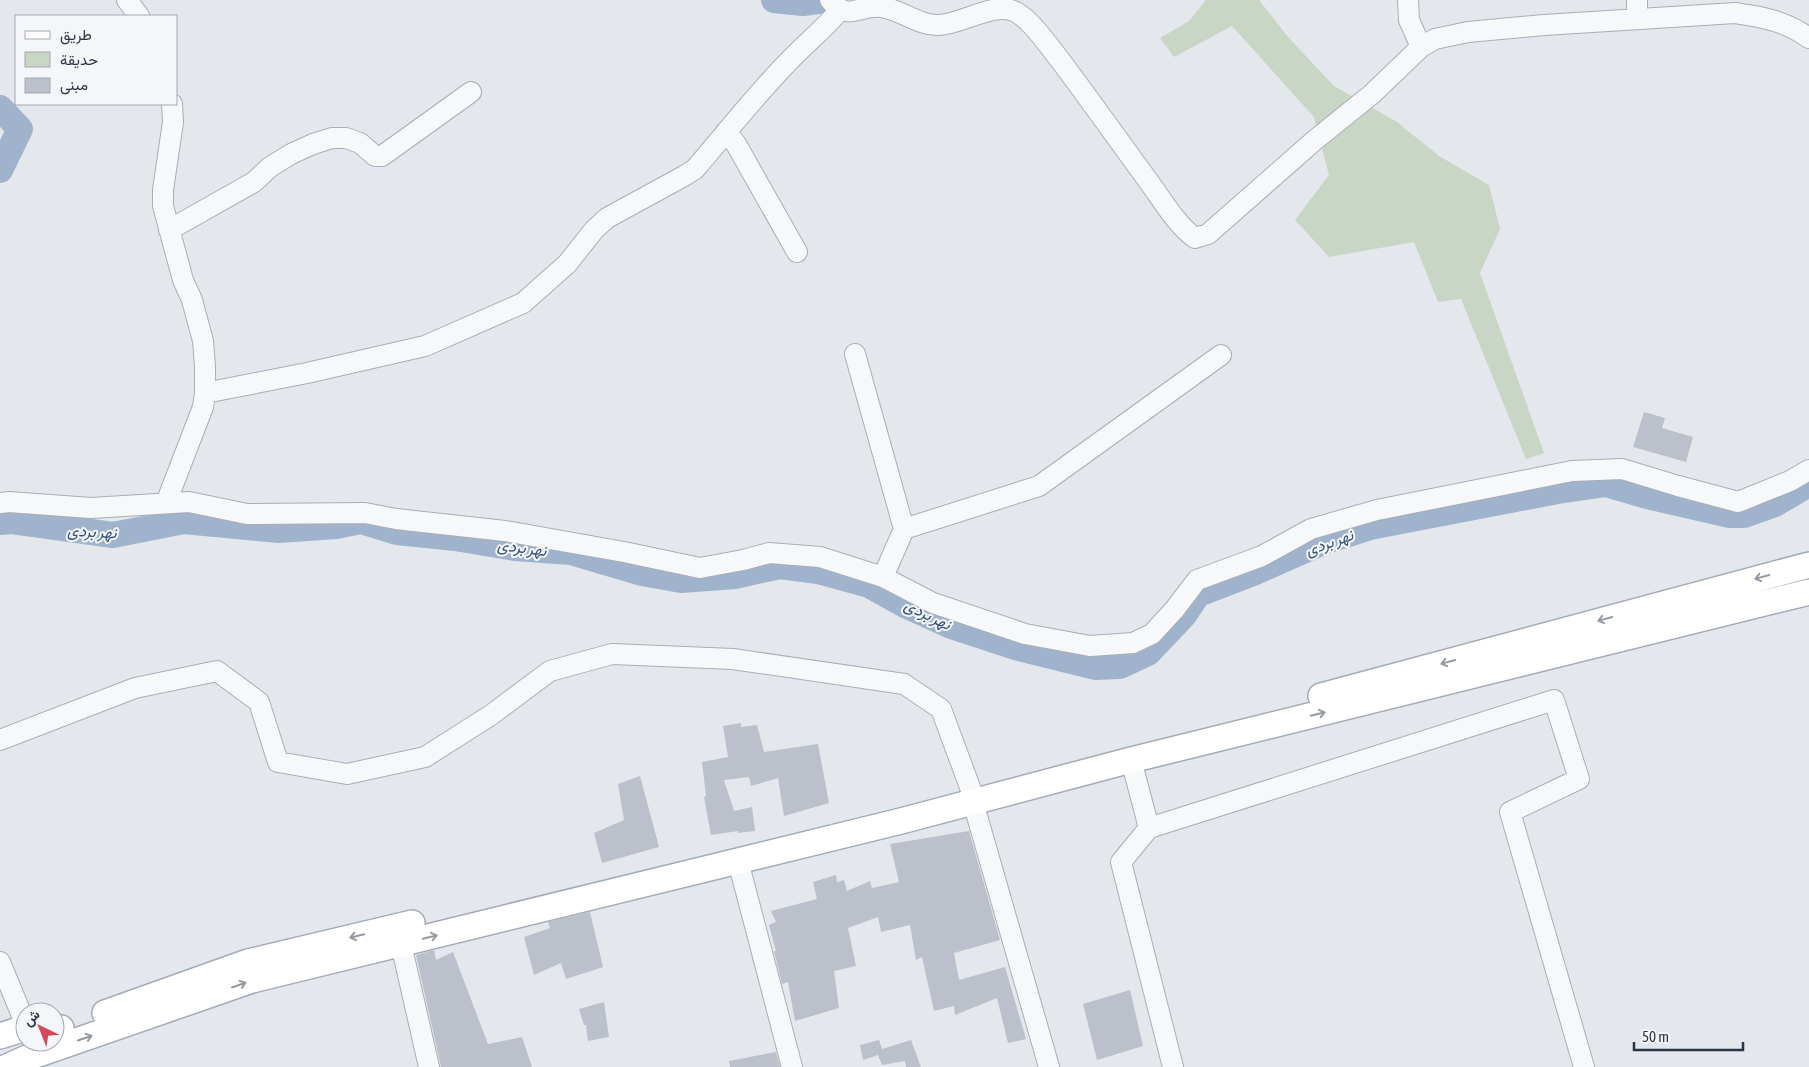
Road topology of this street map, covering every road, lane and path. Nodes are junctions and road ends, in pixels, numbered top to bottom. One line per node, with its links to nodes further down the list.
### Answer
1 (127, 0): 5 (street)
2 (1408, 0): 7 (street)
3 (835, 6): 7 (street); 10 (street)
4 (1637, 10): 6 (street); 7 (street)
5 (138, 15)
6 (1809, 38)
7 (1421, 47)
8 (472, 92): 11 (street)
9 (172, 105): 11 (street)
10 (726, 132): 12 (street); 15 (street)
11 (169, 230): 15 (street)
12 (797, 252)
13 (856, 354): 19 (street)
14 (1221, 355): 19 (street)
15 (205, 393): 18 (street)
16 (1809, 470): 21 (street)
17 (0, 503): 18 (street)
18 (166, 504): 21 (street)
19 (904, 529): 21 (street)
20 (1809, 565): 25 (main road, one-way to 25)
21 (883, 577)
22 (1809, 592): 24 (main road, one-way to 22)
23 (0, 740): 25 (street)
24 (1131, 760): 25 (main road); 26 (street)
25 (972, 796): 27 (main road); 31 (main road, one-way to 31); 39 (street)
26 (1149, 828): 40 (street); 41 (street)
27 (738, 861): 28 (main road, one-way to 27); 38 (street)
28 (401, 944): 36 (main road, one-way to 28); 37 (street)
29 (0, 962): 30 (street)
30 (16, 1002)
31 (65, 1026)
32 (15, 1031): 33 (main road)
33 (0, 1036)
34 (15, 1046): 35 (main road)
35 (0, 1051)
36 (7, 1067)
37 (430, 1067)
38 (792, 1067)
39 (1049, 1067)
40 (1173, 1067)
41 (1584, 1067)

